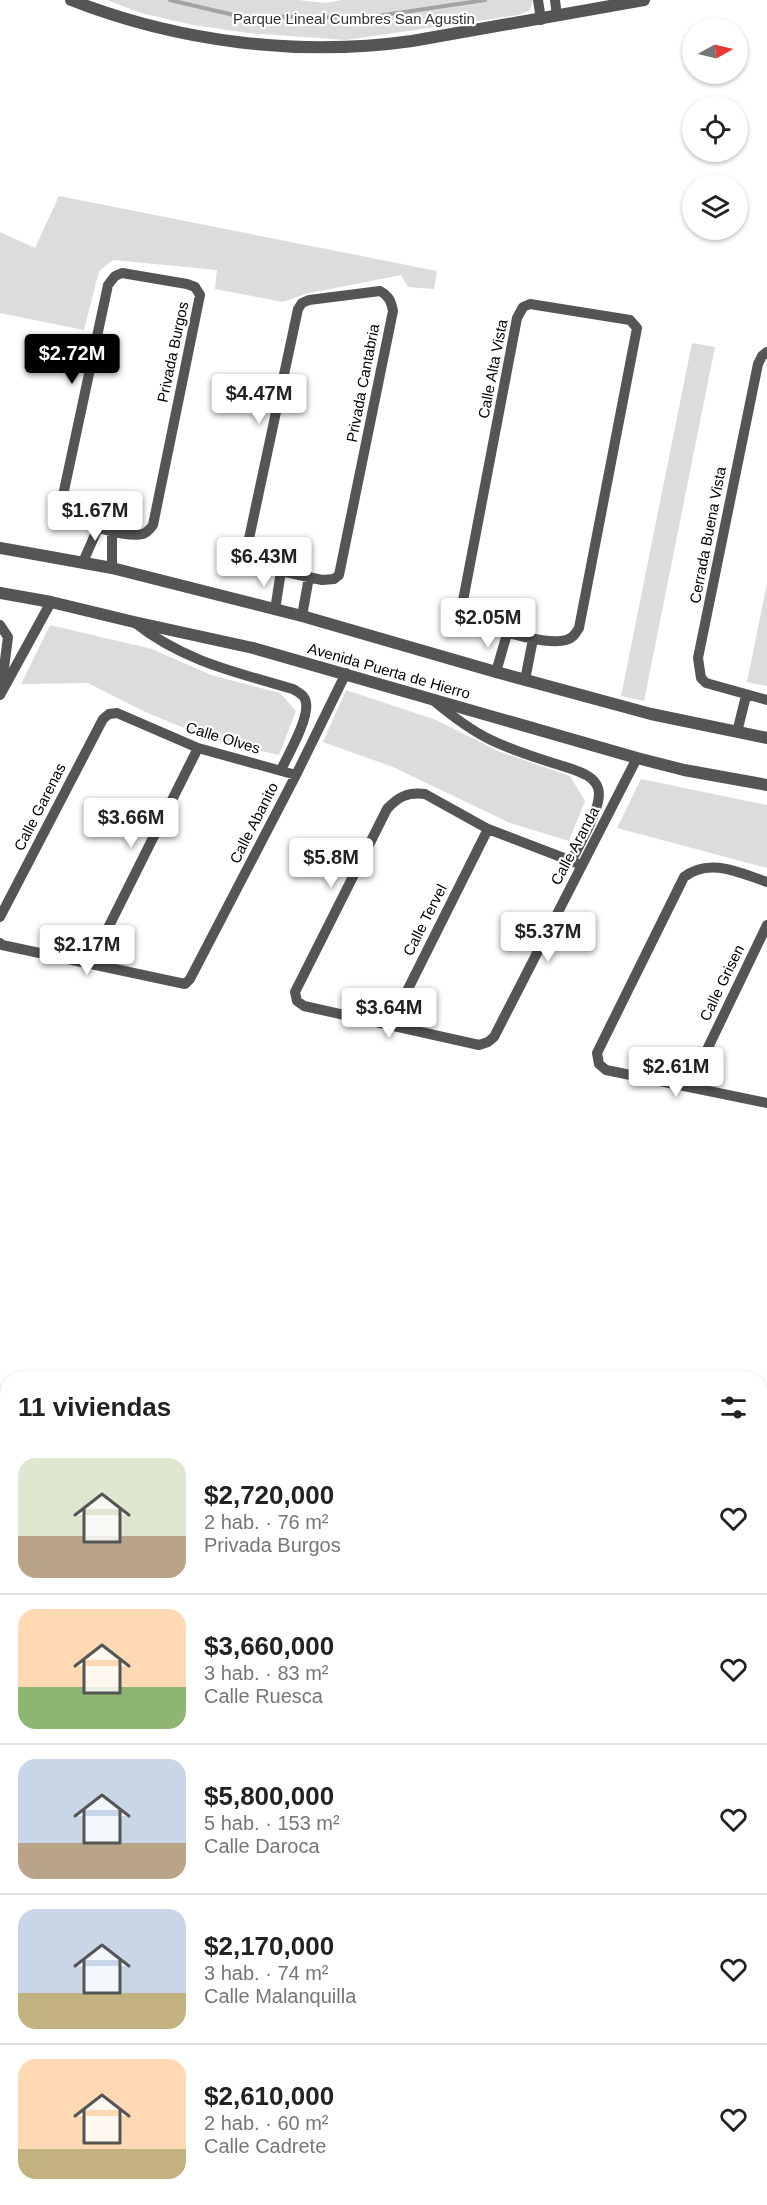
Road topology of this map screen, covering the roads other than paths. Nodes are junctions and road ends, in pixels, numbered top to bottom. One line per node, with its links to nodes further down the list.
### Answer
1 (71, 0): 6 (street)
2 (538, 0): 6 (street)
3 (555, 0): 5 (street)
4 (644, 0): 5 (street)
5 (557, 16): 6 (street)
6 (541, 20)
7 (767, 352): 27 (street, Cerrada Buena Vista)
8 (98, 528): 9 (street, Privada Burgos); 9 (street, Privada Burgos); 11 (street)
9 (112, 531): 12 (street)
10 (0, 548): 11 (street, Avenida Puerta de Hierro)
11 (82, 562): 12 (street, Avenida Puerta de Hierro)
12 (112, 568): 17 (street, Avenida Puerta de Hierro)
13 (281, 572): 14 (street, Privada Cantabria); 14 (street, Privada Cantabria); 17 (street)
14 (309, 577): 18 (street)
15 (0, 593): 16 (street, Avenida Puerta de Hierro)
16 (51, 602): 19 (street, Avenida Puerta de Hierro); 26 (street)
17 (275, 610): 18 (street, Avenida Puerta de Hierro)
18 (302, 616): 23 (street, Avenida Puerta de Hierro)
19 (134, 622): 24 (street, Avenida Puerta de Hierro); 35 (street, Calle Abanito)
20 (0, 625): 26 (street)
21 (507, 634): 22 (street, Calle Alta Vista); 22 (street, Calle Alta Vista); 23 (street)
22 (533, 639): 25 (street)
23 (496, 672): 25 (street, Avenida Puerta de Hierro)
24 (346, 673): 28 (street, Avenida Puerta de Hierro); 36 (street, Calle Abanito)
25 (525, 680): 31 (street, Avenida Puerta de Hierro)
26 (3, 690)
27 (746, 696): 29 (street, Cerrada Buena Vista); 31 (street)
28 (431, 698): 34 (street, Avenida Puerta de Hierro); 39 (street, Calle Aranda)
29 (767, 700)
30 (110, 714): 33 (street, Calle Olves); 41 (street, Calle Garenas)
31 (737, 732): 32 (street, Avenida Puerta de Hierro)
32 (767, 738)
33 (198, 748): 35 (street, Calle Olves); 44 (street)
34 (638, 758): 37 (street, Avenida Puerta de Hierro); 39 (street, Calle Aranda)
35 (281, 770): 36 (street, Calle Olves)
36 (296, 775): 44 (street, Calle Abanito)
37 (767, 785)
38 (488, 829): 39 (street); 45 (street, Calle Tervel); 45 (street)
39 (577, 862): 45 (street, Calle Aranda)
40 (767, 882): 46 (street)
41 (0, 917)
42 (767, 925): 46 (street, Calle Grisen)
43 (0, 943): 44 (street)
44 (91, 962)
45 (390, 1025)
46 (689, 1087): 47 (street)
47 (767, 1103)

